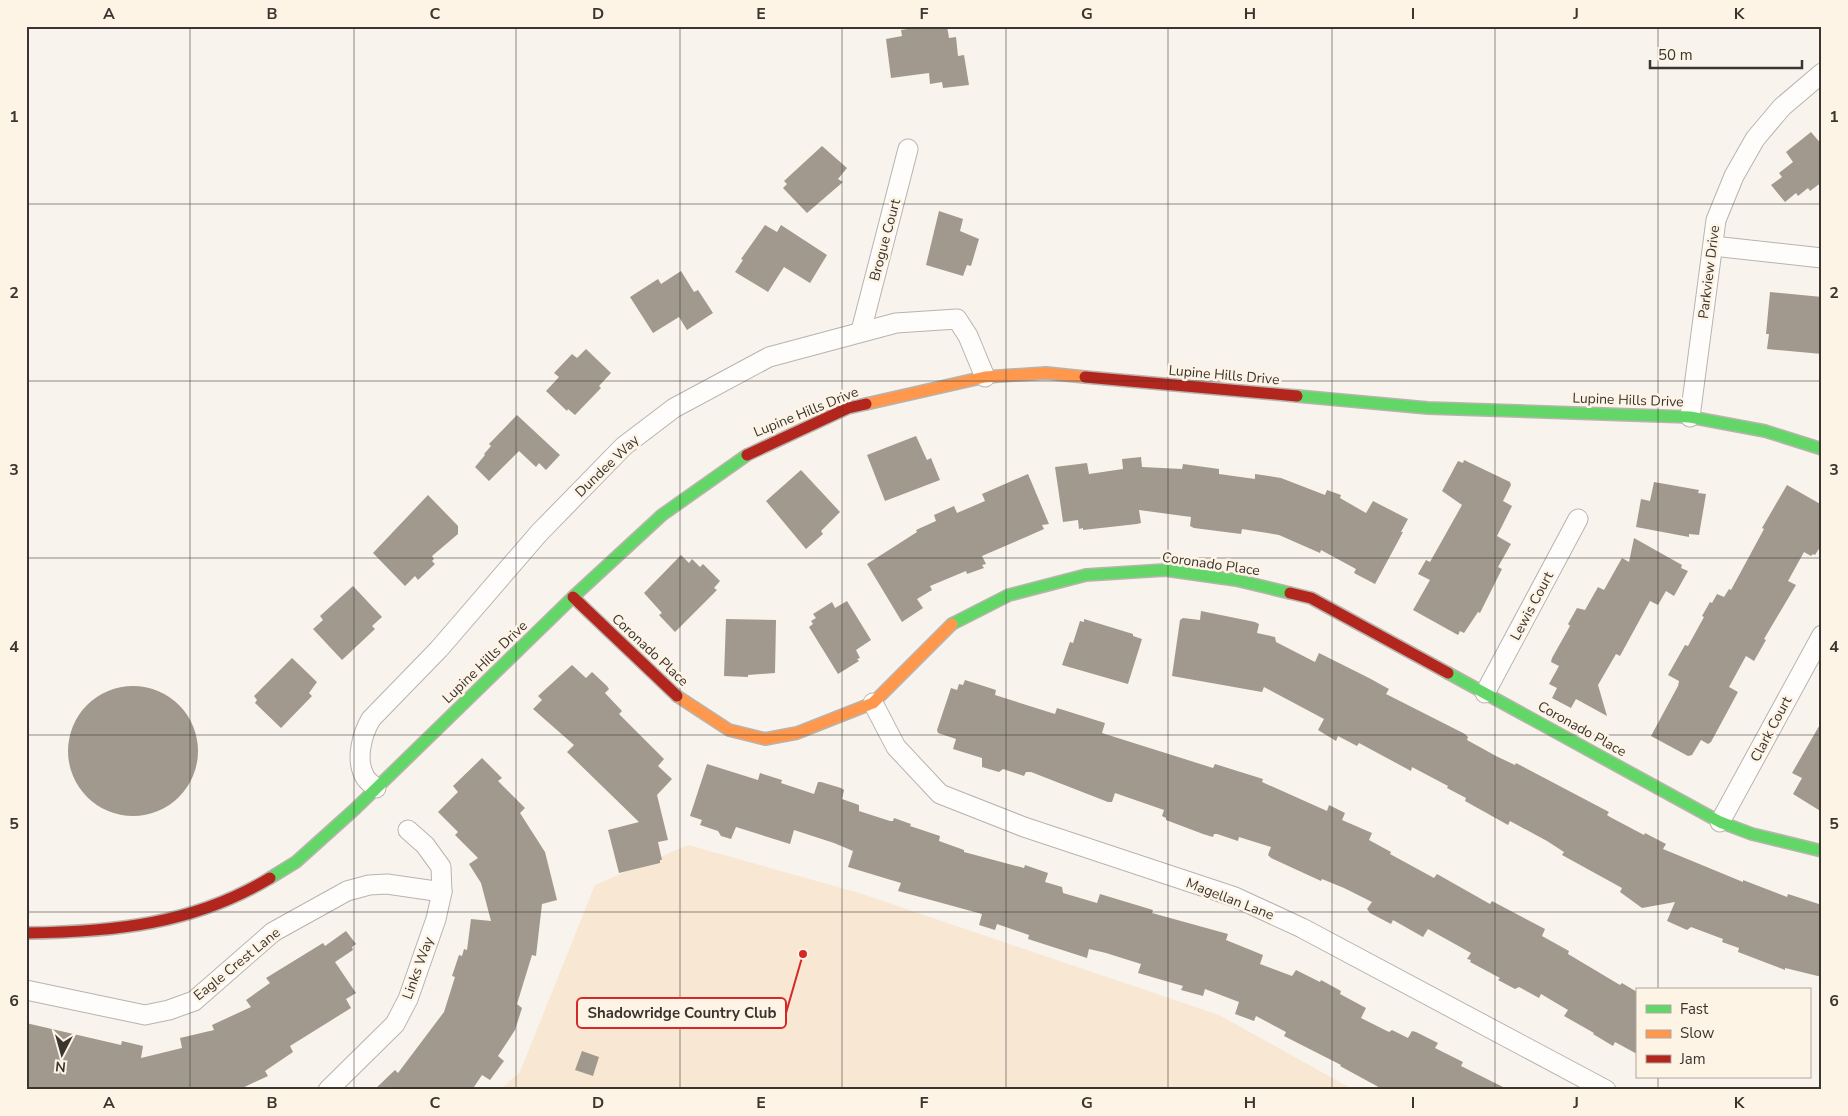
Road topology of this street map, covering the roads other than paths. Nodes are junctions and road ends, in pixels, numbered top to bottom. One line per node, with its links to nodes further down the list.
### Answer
1 (1822, 73): 3 (street, Parkview Drive)
2 (908, 149): 5 (street, Brogue Court)
3 (1713, 246): 4 (street); 7 (street, Parkview Drive)
4 (1822, 258)
5 (861, 331): 6 (street, Dundee Way); 14 (street, Dundee Way)
6 (985, 377): 7 (street, Lupine Hills Drive); 10 (street, Lupine Hills Drive)
7 (1690, 417): 8 (street, Lupine Hills Drive)
8 (1822, 449)
9 (1578, 519): 12 (street, Lewis Court)
10 (574, 597): 13 (street, Coronado Place); 14 (street, Lupine Hills Drive)
11 (1822, 635): 15 (street, Clark Court)
12 (1485, 693): 13 (street, Coronado Place); 15 (street, Coronado Place)
13 (873, 703): 22 (street, Magellan Lane)
14 (376, 788): 19 (street, Lupine Hills Drive)
15 (1720, 822): 17 (street, Coronado Place)
16 (408, 830): 18 (street, Links Way)
17 (1822, 852)
18 (442, 892): 20 (street, Eagle Crest Lane); 21 (street, Links Way)
19 (26, 933)
20 (26, 990)
21 (328, 1090)
22 (1606, 1090)

